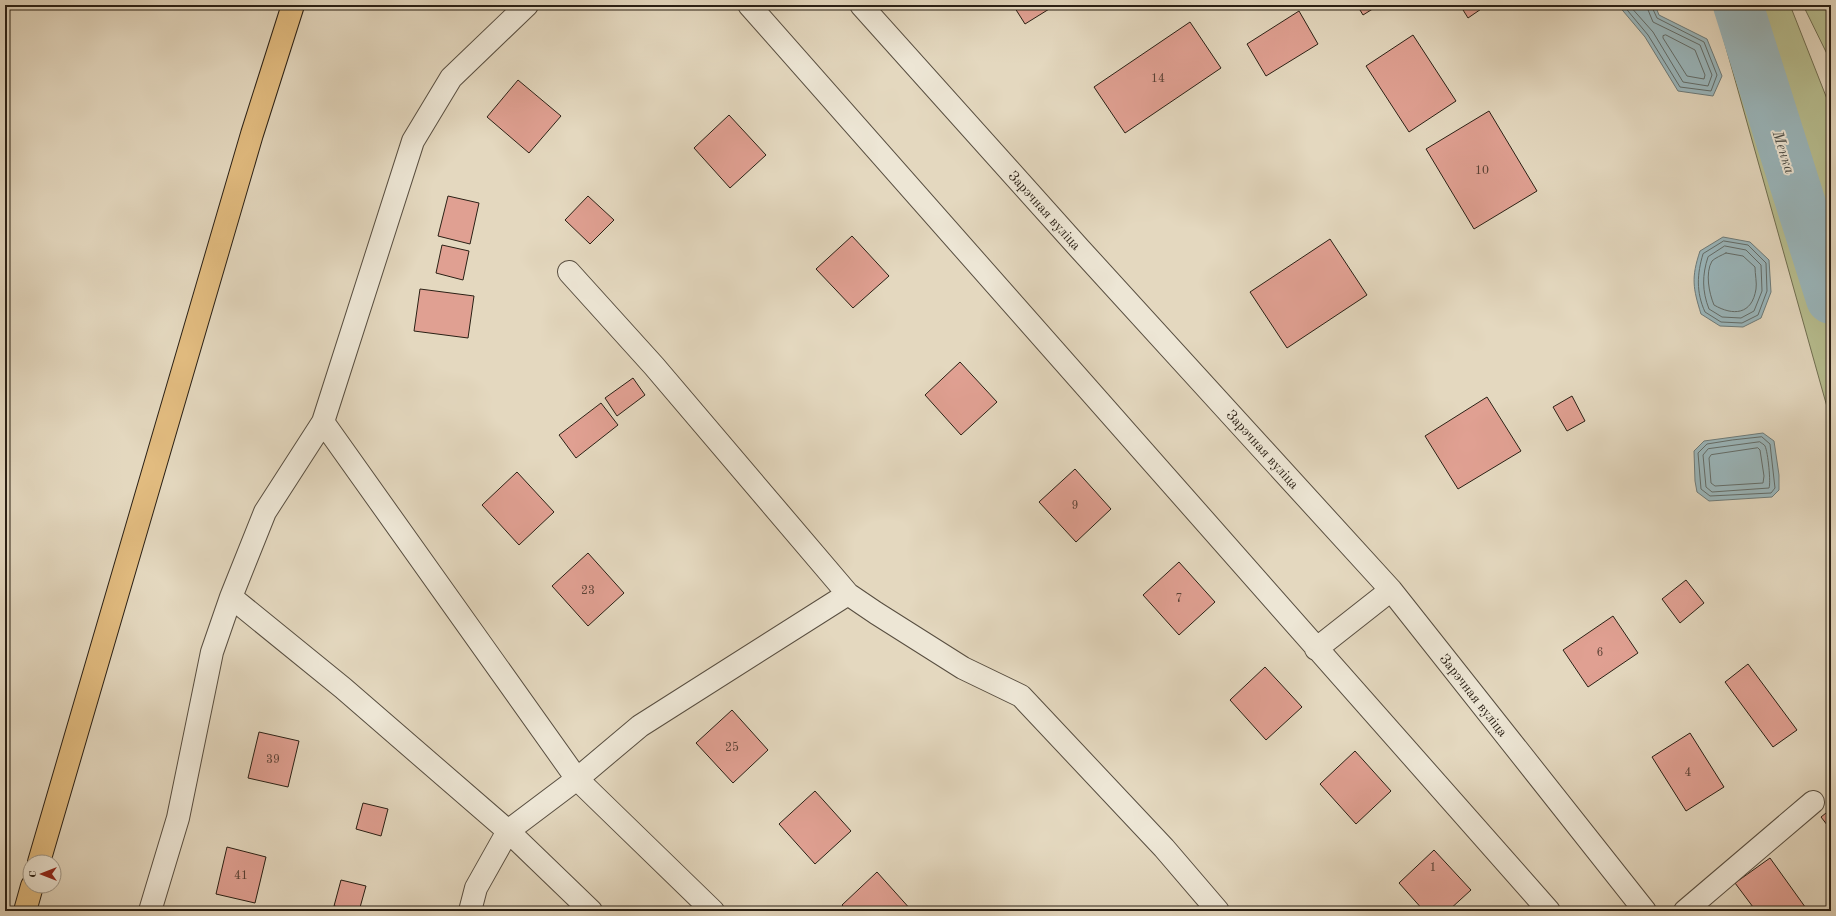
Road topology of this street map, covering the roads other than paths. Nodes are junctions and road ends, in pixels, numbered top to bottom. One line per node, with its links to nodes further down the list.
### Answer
1 (293, 5): 14 (main road)
2 (528, 5): 6 (street)
3 (749, 5): 10 (street)
4 (861, 5): 7 (street, Зарэчная вуліца)
5 (569, 272): 8 (street)
6 (323, 422): 9 (street); 11 (street)
7 (1391, 590): 10 (street); 23 (street, Зарэчная вуліца)
8 (848, 594): 11 (street); 21 (street)
9 (231, 597): 13 (street); 17 (street)
10 (1316, 649): 22 (street)
11 (577, 780): 13 (street); 20 (street)
12 (1813, 802): 24 (street)
13 (508, 831): 18 (street); 19 (street)
14 (41, 854)
15 (30, 894): 16 (main road)
16 (25, 911)
17 (150, 911)
18 (470, 911)
19 (591, 911)
20 (713, 911)
21 (1218, 911)
22 (1549, 911)
23 (1645, 911)
24 (1685, 911)

